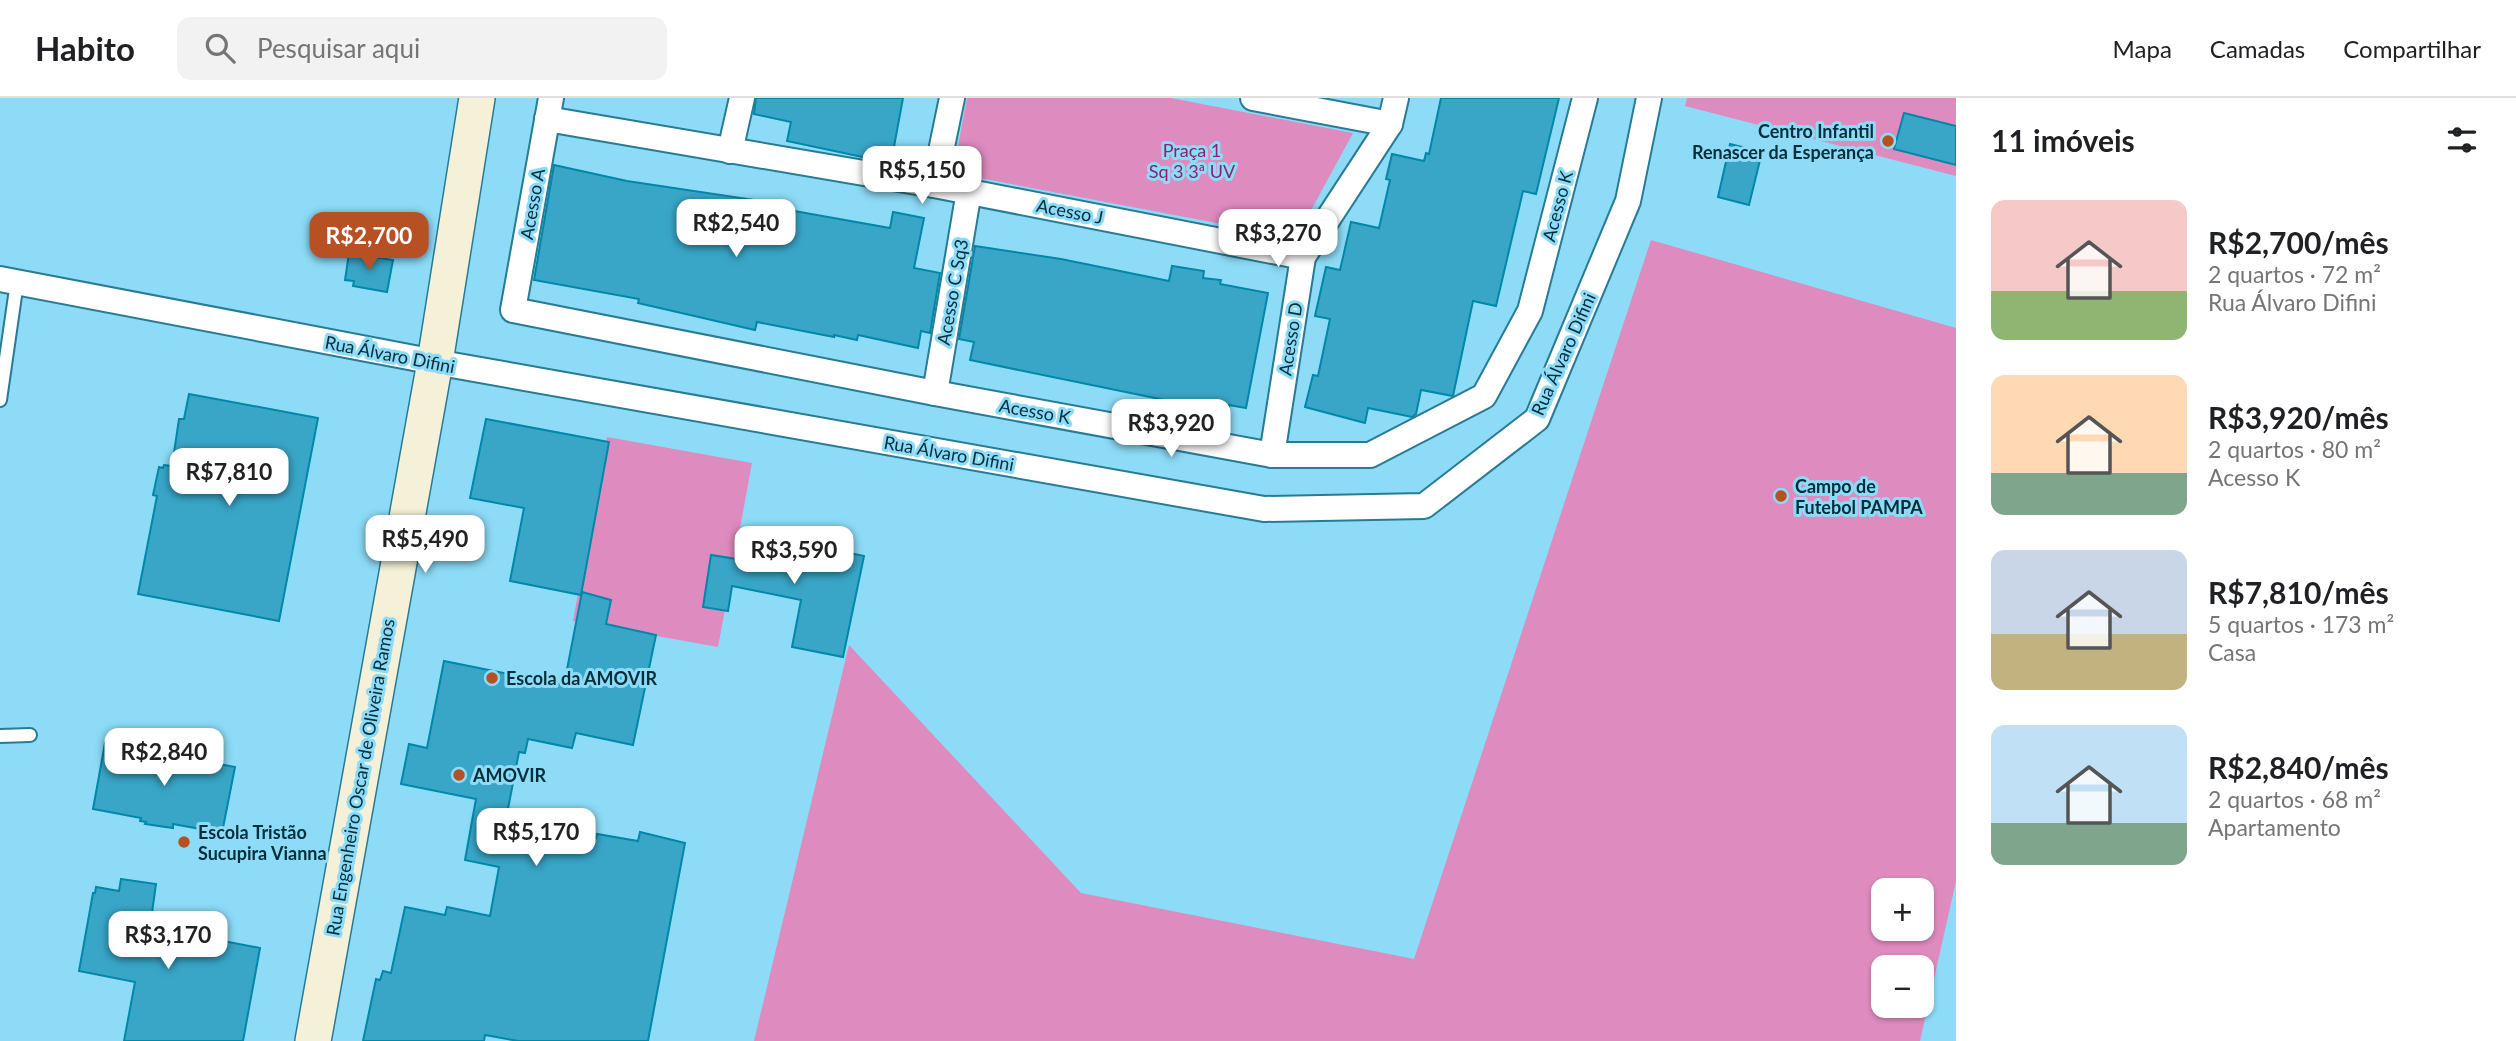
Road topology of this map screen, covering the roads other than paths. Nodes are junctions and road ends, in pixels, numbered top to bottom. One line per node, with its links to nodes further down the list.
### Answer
1 (477, 98): 17 (street, Rua Engenheiro Oscar de Oliveira Ramos)
2 (742, 98): 10 (street)
3 (952, 98): 11 (street)
4 (1253, 98): 9 (street)
5 (1396, 98): 9 (street)
6 (1585, 98): 20 (street, Acesso K)
7 (1649, 98): 17 (street, Rua Álvaro Difini)
8 (550, 109): 10 (street, Acesso J); 15 (street, Acesso A)
9 (1390, 124): 13 (street, Acesso D)
10 (730, 151): 11 (street, Acesso J)
11 (934, 185): 12 (street, Acesso J)
12 (969, 191): 13 (street, Acesso J); 18 (street, Acesso C Sq3)
13 (1303, 257): 20 (street, Acesso D)
14 (8, 280): 16 (lane); 17 (street, Rua Álvaro Difini)
15 (513, 310): 18 (street, Acesso K)
16 (5, 333): 19 (lane)
17 (435, 362): 23 (street, Rua Engenheiro Oscar de Oliveira Ramos)
18 (935, 393): 20 (street, Acesso K)
19 (0, 400)
20 (1272, 455)
21 (30, 735): 22 (lane)
22 (0, 736)
23 (313, 1041)

